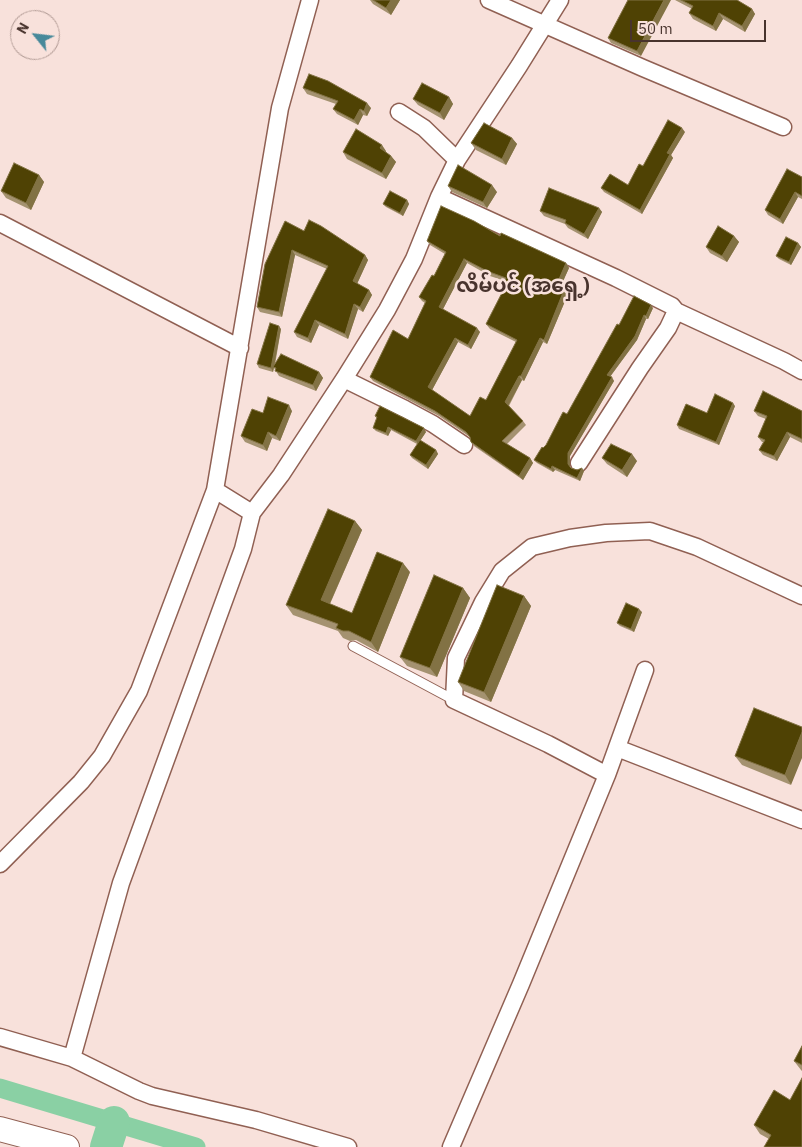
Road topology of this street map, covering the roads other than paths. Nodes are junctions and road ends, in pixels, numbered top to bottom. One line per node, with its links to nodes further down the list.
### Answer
1 (310, 0): 11 (street)
2 (489, 0): 4 (street)
3 (560, 0): 4 (street)
4 (546, 24): 6 (street); 7 (street)
5 (399, 112): 7 (street)
6 (783, 127)
7 (457, 160): 8 (street)
8 (439, 197): 10 (street); 13 (street)
9 (0, 222): 11 (street)
10 (676, 311): 12 (street); 15 (street)
11 (240, 348): 16 (street)
12 (802, 371)
13 (344, 379): 14 (street); 17 (street)
14 (464, 445)
15 (579, 463)
16 (215, 490): 17 (street); 25 (street)
17 (252, 513): 27 (street)
18 (802, 596): 21 (street)
19 (353, 646): 21 (lane)
20 (645, 670): 22 (street)
21 (454, 700): 23 (street)
22 (617, 748): 23 (street); 24 (street)
23 (607, 775): 31 (street)
24 (802, 820)
25 (0, 864)
26 (0, 1037): 27 (street)
27 (72, 1058): 30 (street)
28 (0, 1128): 29 (street)
29 (67, 1147)
30 (348, 1147)
31 (451, 1147)

